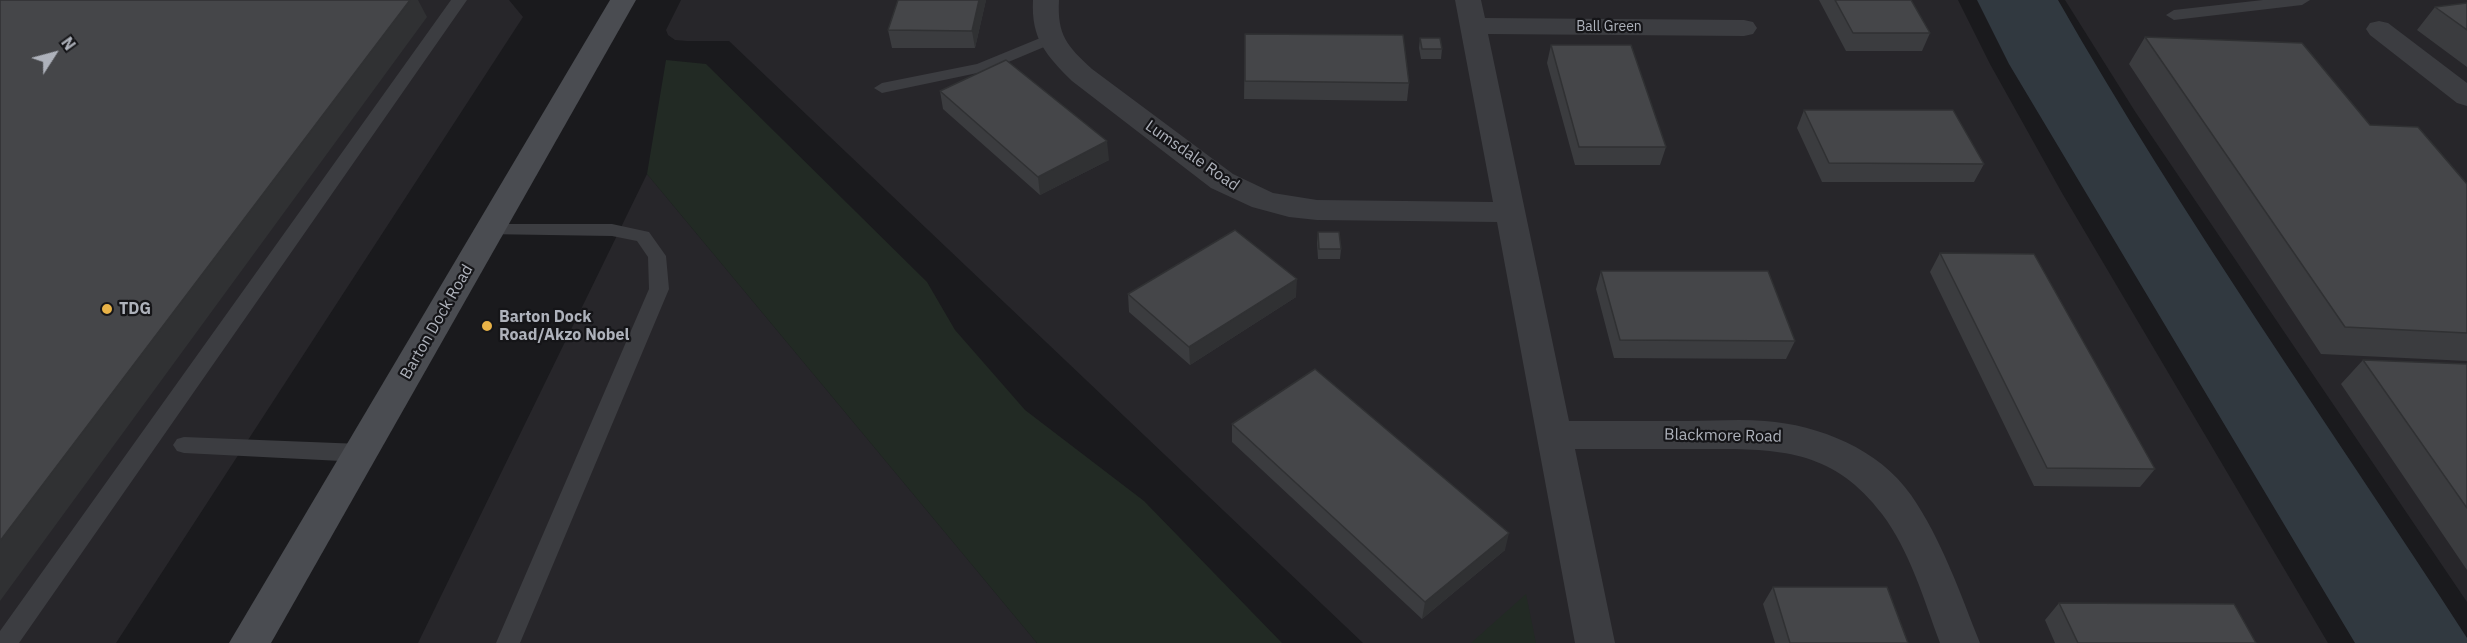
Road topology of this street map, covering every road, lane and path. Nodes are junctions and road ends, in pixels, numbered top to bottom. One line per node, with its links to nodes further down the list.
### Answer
1 (459, 0): 17 (lane)
2 (623, 0): 13 (main road, Barton Dock Road)
3 (1046, 0): 9 (street, Lumsdale Road)
4 (2302, 0): 6 (lane)
5 (1471, 13): 7 (street, Ball Green); 12 (street)
6 (2174, 15)
7 (1744, 28)
8 (2379, 29): 11 (street)
9 (1050, 39): 10 (lane); 12 (street, Lumsdale Road)
10 (882, 88)
11 (2467, 97)
12 (1511, 212): 14 (street)
13 (491, 230): 16 (main road, Barton Dock Road); 19 (lane)
14 (1554, 435): 20 (street); 21 (street, Blackmore Road)
15 (184, 445): 16 (lane)
16 (361, 453): 18 (main road, Barton Dock Road)
17 (5, 643)
18 (249, 643)
19 (508, 643)
20 (1595, 643)
21 (1960, 643)

